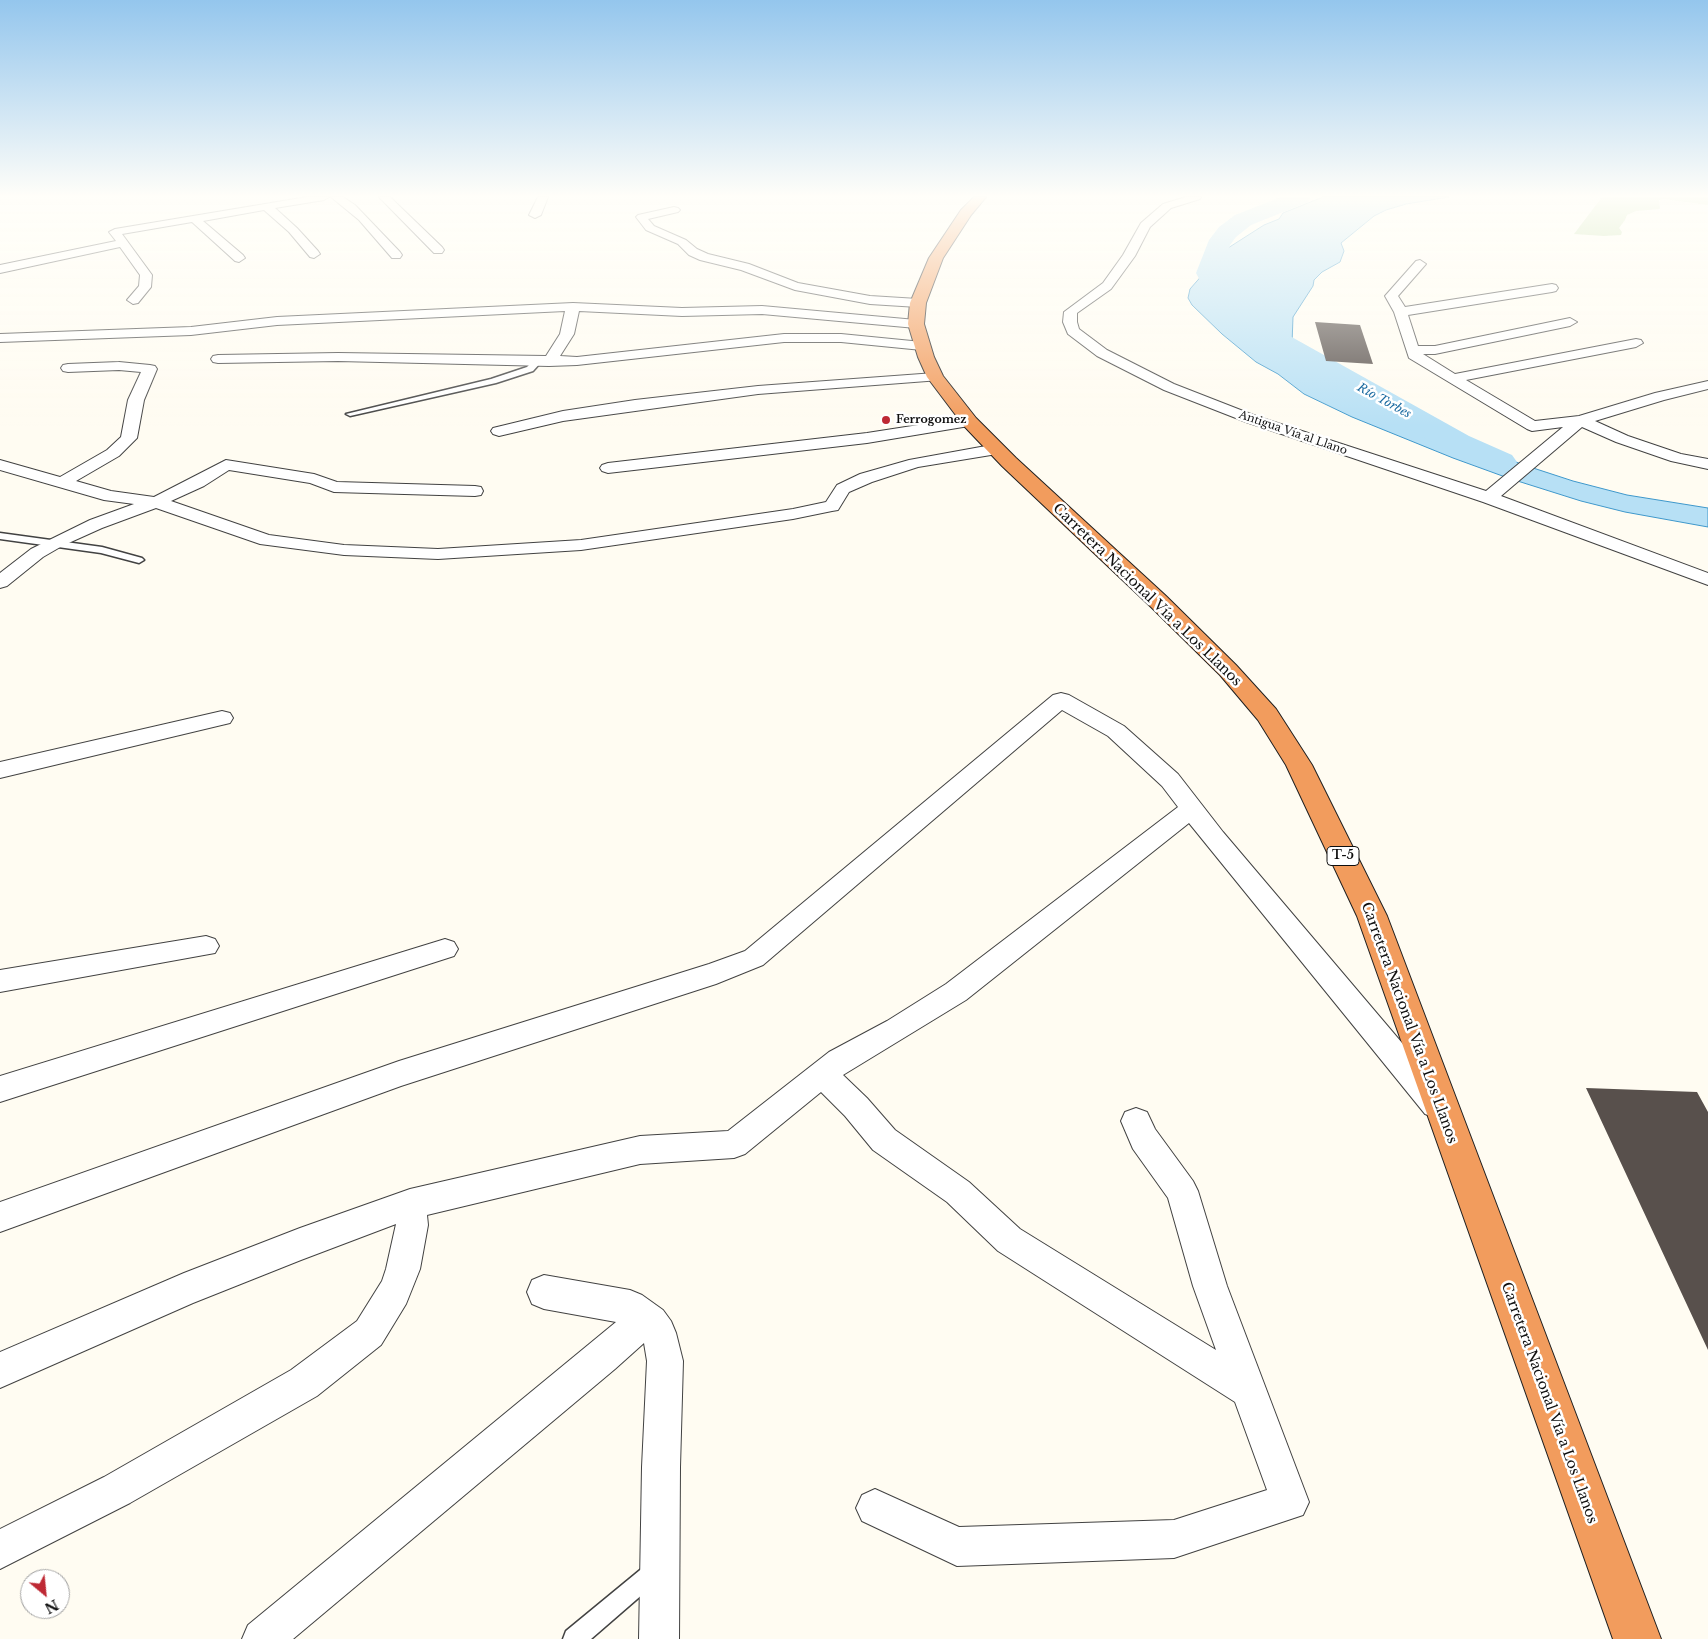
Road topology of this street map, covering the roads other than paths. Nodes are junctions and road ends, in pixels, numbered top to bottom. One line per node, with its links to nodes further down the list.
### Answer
1 (145, 273): 7 (street)
2 (762, 273): 11 (street)
3 (929, 273): 11 (highway)
4 (1117, 273): 31 (street, Antigua Vía al Llano)
5 (1411, 273): 9 (street)
6 (1552, 288): 9 (street)
7 (133, 300)
8 (574, 307): 11 (street); 12 (street); 16 (street)
9 (1401, 312): 14 (street)
10 (1570, 322): 14 (street)
11 (919, 324): 16 (street); 18 (highway, Carretera Nacional Vía a Los Llanos / T-5)
12 (0, 338)
13 (1636, 343): 19 (street)
14 (1412, 350): 19 (street)
15 (218, 359): 16 (street)
16 (544, 362): 21 (lane)
17 (68, 368): 29 (street)
18 (936, 378): 23 (highway, Carretera Nacional Vía a Los Llanos / T-5); 24 (street)
19 (1451, 379): 22 (street)
20 (1708, 385): 22 (street)
21 (350, 414)
22 (1581, 420): 26 (street); 31 (street)
23 (970, 422): 25 (highway, Carretera Nacional Vía a Los Llanos / T-5); 28 (street)
24 (500, 432)
25 (997, 449): 32 (street); 46 (highway, Carretera Nacional Vía a Los Llanos / T-5)
26 (1708, 464)
27 (0, 465): 29 (street)
28 (608, 468)
29 (63, 482): 32 (street)
30 (475, 491): 32 (street)
31 (1489, 498): 36 (street, Antigua Vía al Llano)
32 (156, 502): 34 (street)
33 (0, 536): 34 (lane)
34 (56, 542): 35 (lane); 37 (street)
35 (139, 560)
36 (1708, 579)
37 (0, 582)
38 (222, 718): 39 (street)
39 (0, 770)
40 (1191, 809): 44 (street); 46 (street); 49 (street)
41 (206, 946): 43 (street)
42 (444, 949): 45 (street)
43 (0, 981)
44 (822, 1074): 48 (street); 53 (street)
45 (0, 1089)
46 (1443, 1114): 60 (highway, Carretera Nacional Vía a Los Llanos / T-5)
47 (1136, 1121): 53 (street)
48 (410, 1204): 52 (street); 55 (street)
49 (0, 1217)
50 (544, 1292): 51 (street)
51 (646, 1318): 56 (street); 57 (street)
52 (0, 1370)
53 (1248, 1390): 54 (street)
54 (875, 1508)
55 (0, 1550)
56 (660, 1566): 58 (lane); 59 (street)
57 (262, 1639)
58 (574, 1639)
59 (659, 1639)
60 (1636, 1639)

